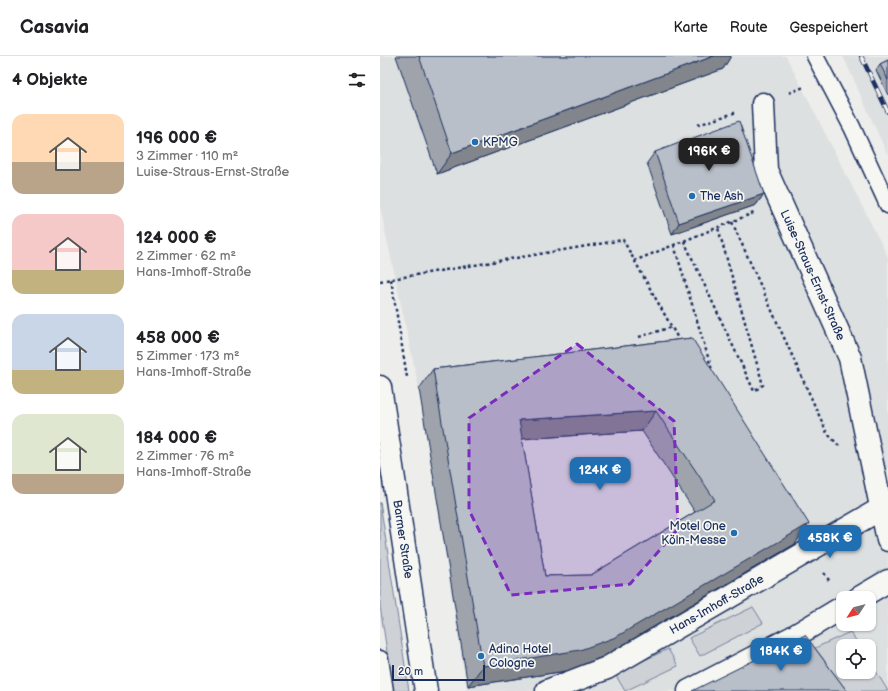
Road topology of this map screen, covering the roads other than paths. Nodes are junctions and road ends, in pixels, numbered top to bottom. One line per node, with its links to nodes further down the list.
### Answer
1 (815, 56): 3 (lane)
2 (763, 104): 5 (street, Luise-Straus-Ernst-Straße)
3 (888, 205)
4 (380, 387): 12 (street, Barmer Straße)
5 (882, 508): 6 (street, Luise-Straus-Ernst-Straße); 13 (street, Hans-Imhoff-Straße)
6 (888, 540)
7 (888, 580): 8 (street)
8 (870, 591)
9 (836, 611): 14 (street)
10 (380, 659): 11 (lane)
11 (385, 691)
12 (426, 691)
13 (547, 691)
14 (689, 691)

